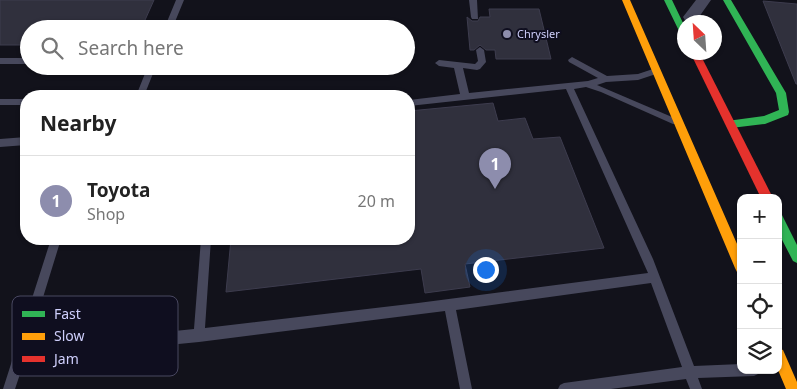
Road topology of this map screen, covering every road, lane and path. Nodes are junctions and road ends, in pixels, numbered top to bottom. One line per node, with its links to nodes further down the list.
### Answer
1 (180, 0): 10 (lane)
2 (473, 0): 8 (lane)
3 (626, 0): 18 (main road)
4 (668, 0): 9 (main road)
5 (704, 0): 7 (street)
6 (727, 0): 29 (main road)
7 (693, 15)
8 (475, 17)
9 (677, 19)
10 (172, 20)
11 (480, 50): 17 (lane)
12 (572, 60): 20 (lane)
13 (701, 60): 29 (main road)
14 (0, 61): 15 (lane)
15 (20, 61)
16 (439, 63): 17 (lane)
17 (458, 65): 24 (lane)
18 (656, 71): 20 (lane); 28 (main road)
19 (148, 75): 23 (lane)
20 (606, 79): 21 (lane)
21 (588, 84): 22 (lane); 28 (lane)
22 (569, 86): 24 (lane); 38 (lane)
23 (142, 90)
24 (464, 97): 27 (lane)
25 (0, 102): 26 (lane)
26 (20, 102)
27 (415, 102)
28 (679, 124): 37 (main road)
29 (731, 124): 32 (main road)
30 (20, 142): 31 (lane)
31 (0, 143)
32 (765, 194)
33 (782, 227): 36 (main road)
34 (54, 245): 39 (lane)
35 (206, 245): 41 (lane)
36 (797, 257)
37 (737, 259)
38 (655, 277): 40 (lane); 45 (lane)
39 (38, 296)
40 (450, 306): 41 (lane); 48 (lane)
41 (200, 336): 42 (lane)
42 (178, 338)
43 (782, 370): 51 (main road)
44 (737, 371): 45 (lane)
45 (690, 372): 49 (lane); 50 (lane)
46 (13, 376): 47 (lane)
47 (9, 389)
48 (466, 389)
49 (564, 389)
50 (696, 389)
51 (793, 389)

